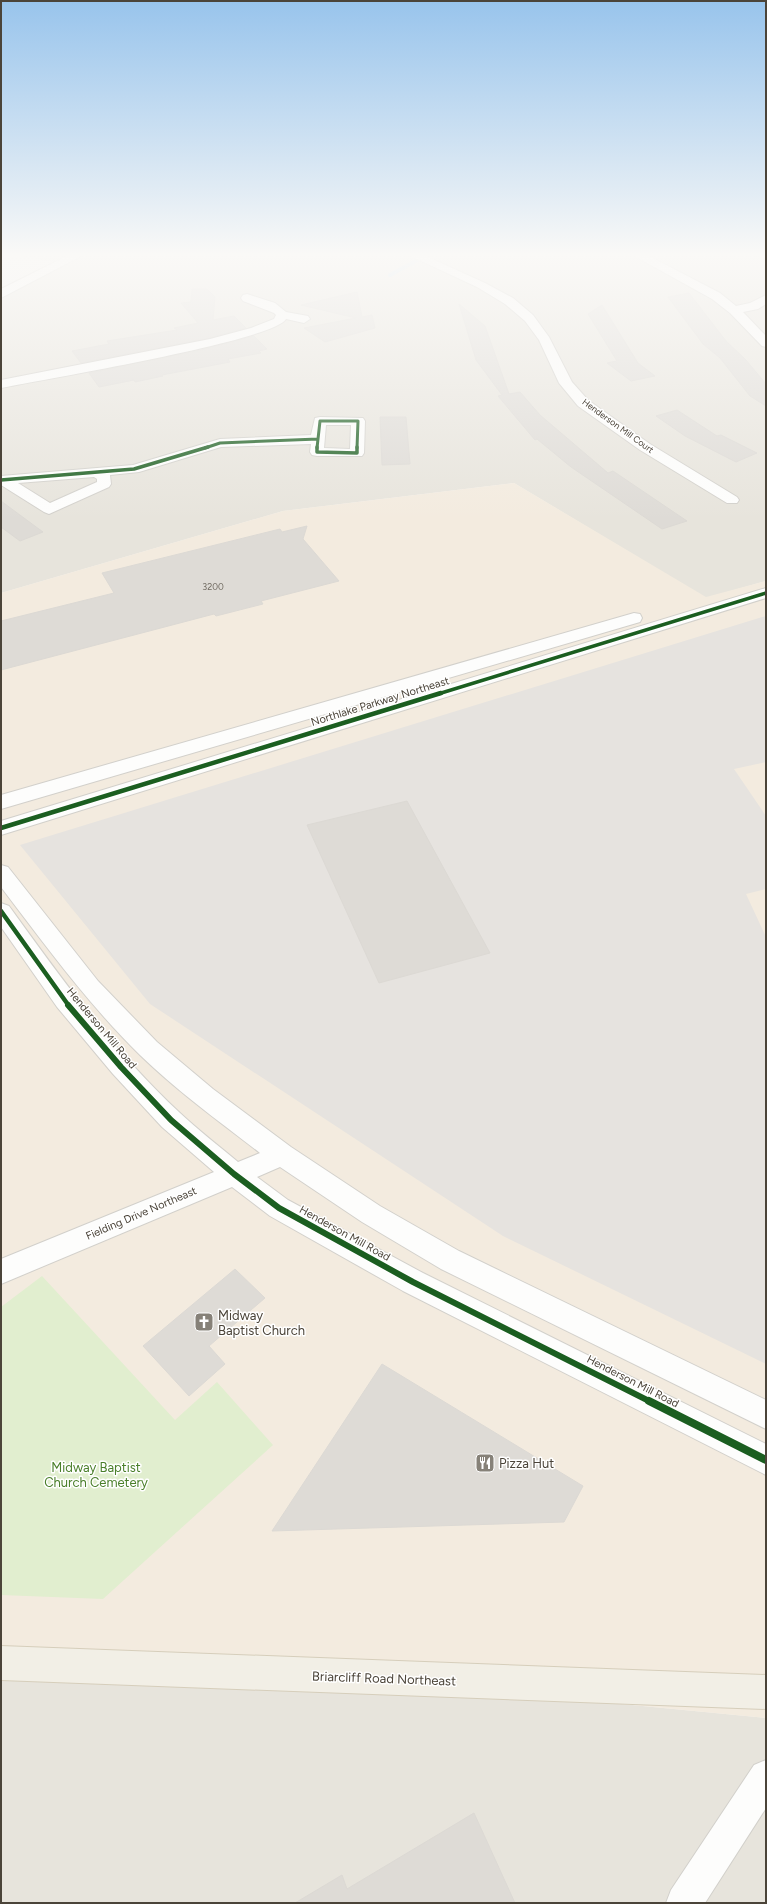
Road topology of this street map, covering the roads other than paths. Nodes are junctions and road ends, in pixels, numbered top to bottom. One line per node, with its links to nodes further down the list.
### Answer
1 (215, 342): 3 (street)
2 (545, 342): 7 (street, Henderson Mill Court)
3 (1, 384)
4 (318, 438): 5 (street)
5 (97, 472): 6 (street); 6 (street)
6 (2, 480)
7 (732, 500)
8 (766, 580): 10 (street, Northlake Parkway Northeast)
9 (766, 593): 11 (street, Northlake Parkway Northeast)
10 (1, 802)
11 (1, 828)
12 (1, 872): 14 (street, Henderson Mill Road)
13 (1, 911): 15 (street, Henderson Mill Road)
14 (282, 1155): 15 (street, Fielding Drive Northeast); 17 (street, Henderson Mill Road)
15 (234, 1174): 16 (street, Fielding Drive Northeast); 18 (street, Henderson Mill Road)
16 (1, 1272)
17 (766, 1415)
18 (766, 1460)
19 (1, 1663): 20 (main road, Briarcliff Road Northeast)
20 (766, 1692)
21 (766, 1777): 22 (street)
22 (684, 1903)

